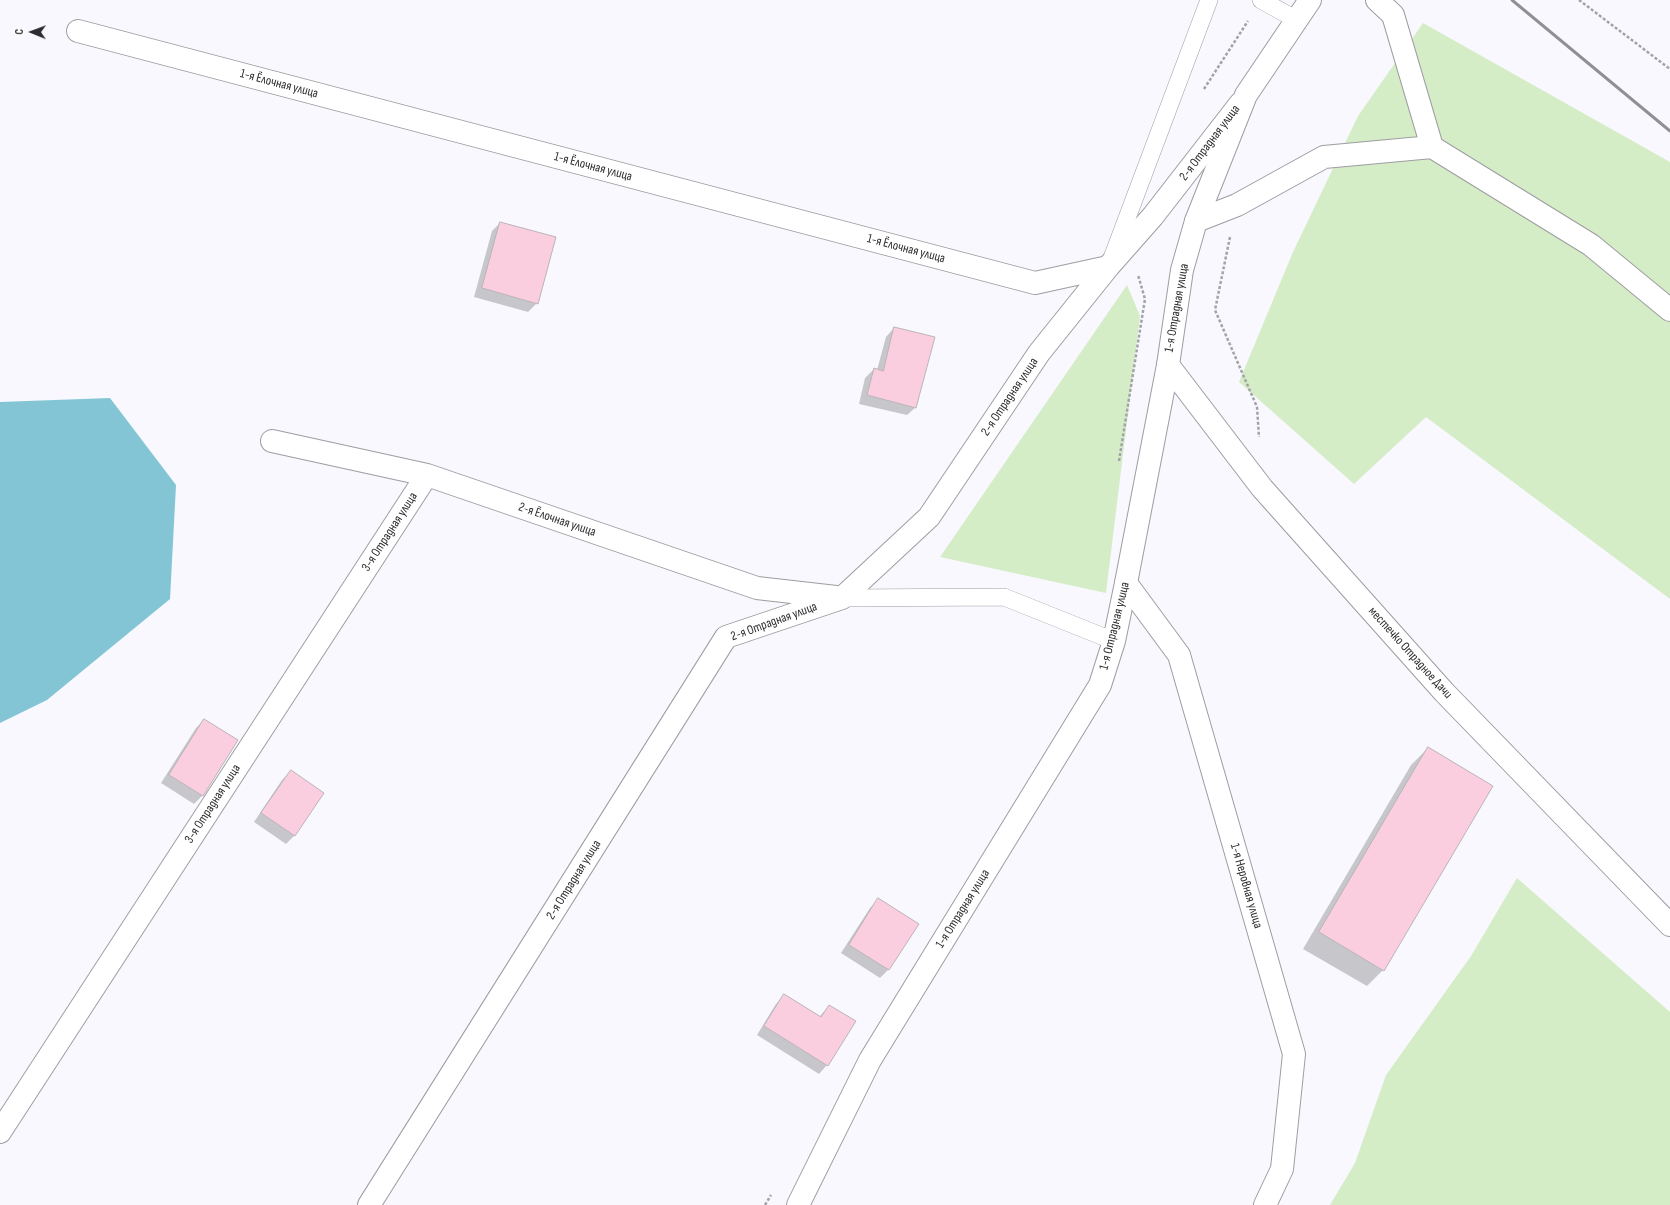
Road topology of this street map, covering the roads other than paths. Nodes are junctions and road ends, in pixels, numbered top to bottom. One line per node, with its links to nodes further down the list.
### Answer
1 (1209, 0): 10 (lane)
2 (1261, 0): 5 (lane)
3 (1310, 0): 5 (street, 1-я Отрадная улица)
4 (1377, 0): 8 (street)
5 (1297, 20): 7 (street, 1-я Отрадная улица)
6 (78, 31): 10 (street, 1-я Ёлочная улица)
7 (1246, 95): 9 (street, 1-я Отрадная улица); 10 (street, 2-я Отрадная улица)
8 (1432, 147): 9 (street); 11 (street)
9 (1196, 221): 12 (street, 1-я Отрадная улица)
10 (1108, 267): 16 (street, 2-я Отрадная улица)
11 (1670, 310)
12 (1168, 365): 15 (street, 1-я Отрадная улица); 18 (street, местечко Отрадное Дачи)
13 (272, 441): 14 (street, 2-я Ёлочная улица)
14 (427, 475): 16 (street, 2-я Ёлочная улица); 19 (street, 3-я Отрадная улица)
15 (1126, 583): 17 (street, 1-я Отрадная улица); 22 (street, 1-я Неровная улица)
16 (842, 598): 17 (lane); 20 (street, 2-я Отрадная улица)
17 (1114, 640): 21 (street, 1-я Отрадная улица)
18 (1670, 925)
19 (0, 1132)
20 (369, 1205)
21 (798, 1205)
22 (1265, 1205)

